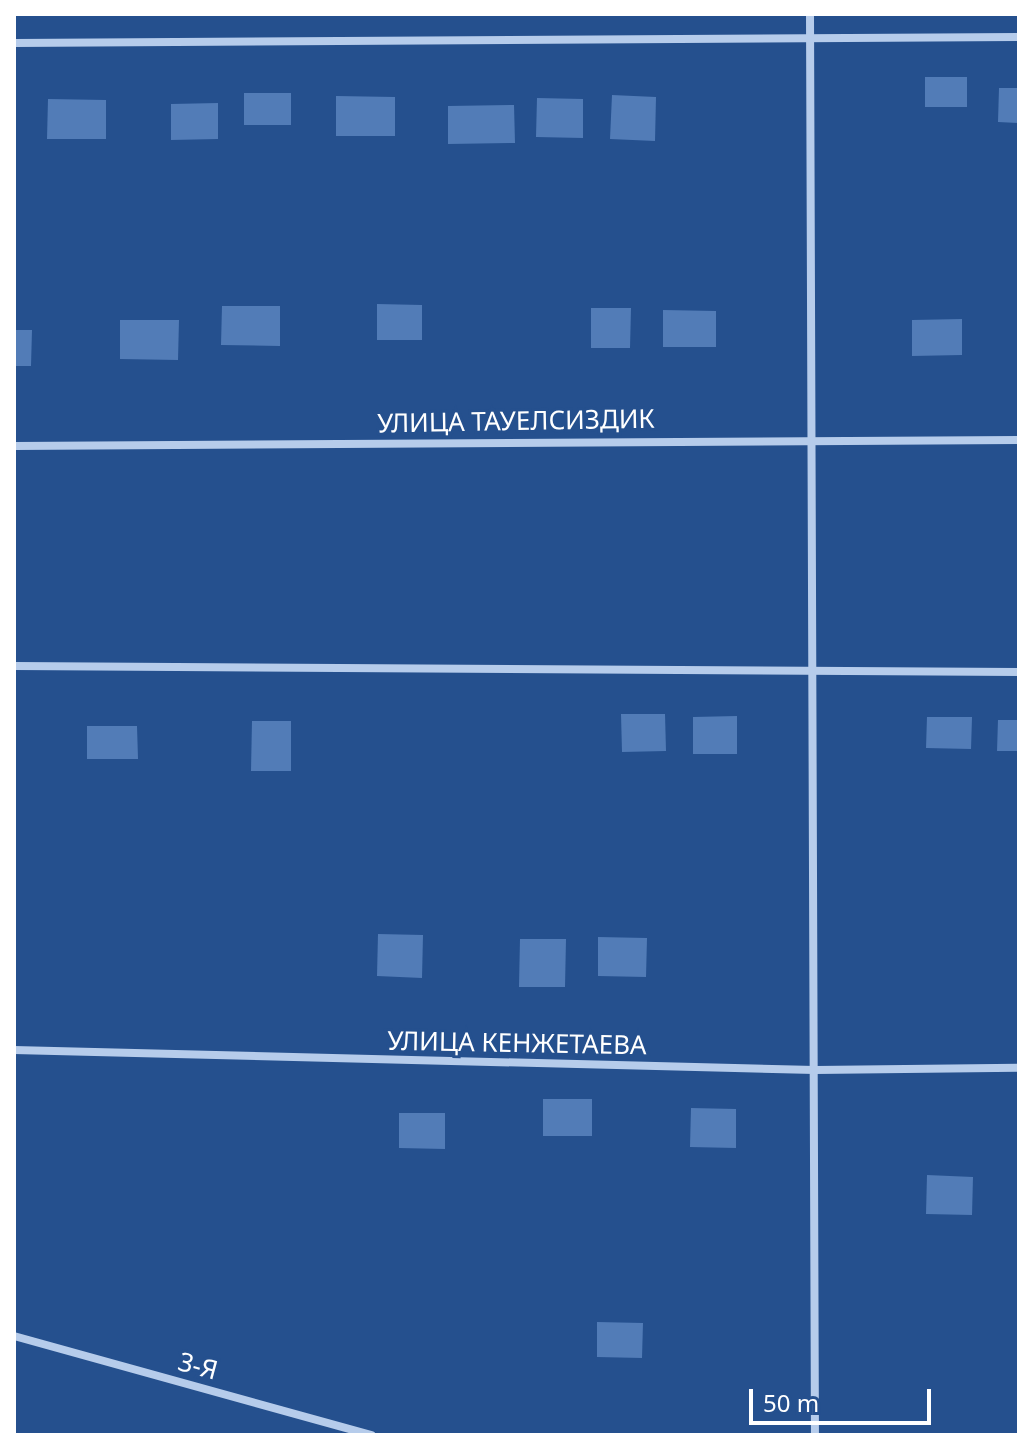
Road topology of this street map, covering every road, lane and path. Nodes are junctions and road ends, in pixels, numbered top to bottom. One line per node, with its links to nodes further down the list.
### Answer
1 (810, 14): 3 (street)
2 (1019, 37): 3 (street)
3 (810, 38): 4 (street); 5 (street)
4 (14, 43)
5 (812, 439): 6 (street, УЛИЦА ТАУЕЛСИЗДИК); 7 (street, УЛИЦА ТАУЕЛСИЗДИК); 10 (street)
6 (1019, 440)
7 (14, 446)
8 (14, 666): 10 (street)
9 (1019, 672): 10 (street)
10 (813, 674): 13 (street)
11 (14, 1050): 13 (street, УЛИЦА КЕНЖЕТАЕВА)
12 (1019, 1068): 13 (street, УЛИЦА КЕНЖЕТАЕВА)
13 (815, 1070): 16 (street)
14 (14, 1336): 15 (street, 3-Я)
15 (372, 1435)
16 (815, 1435)

